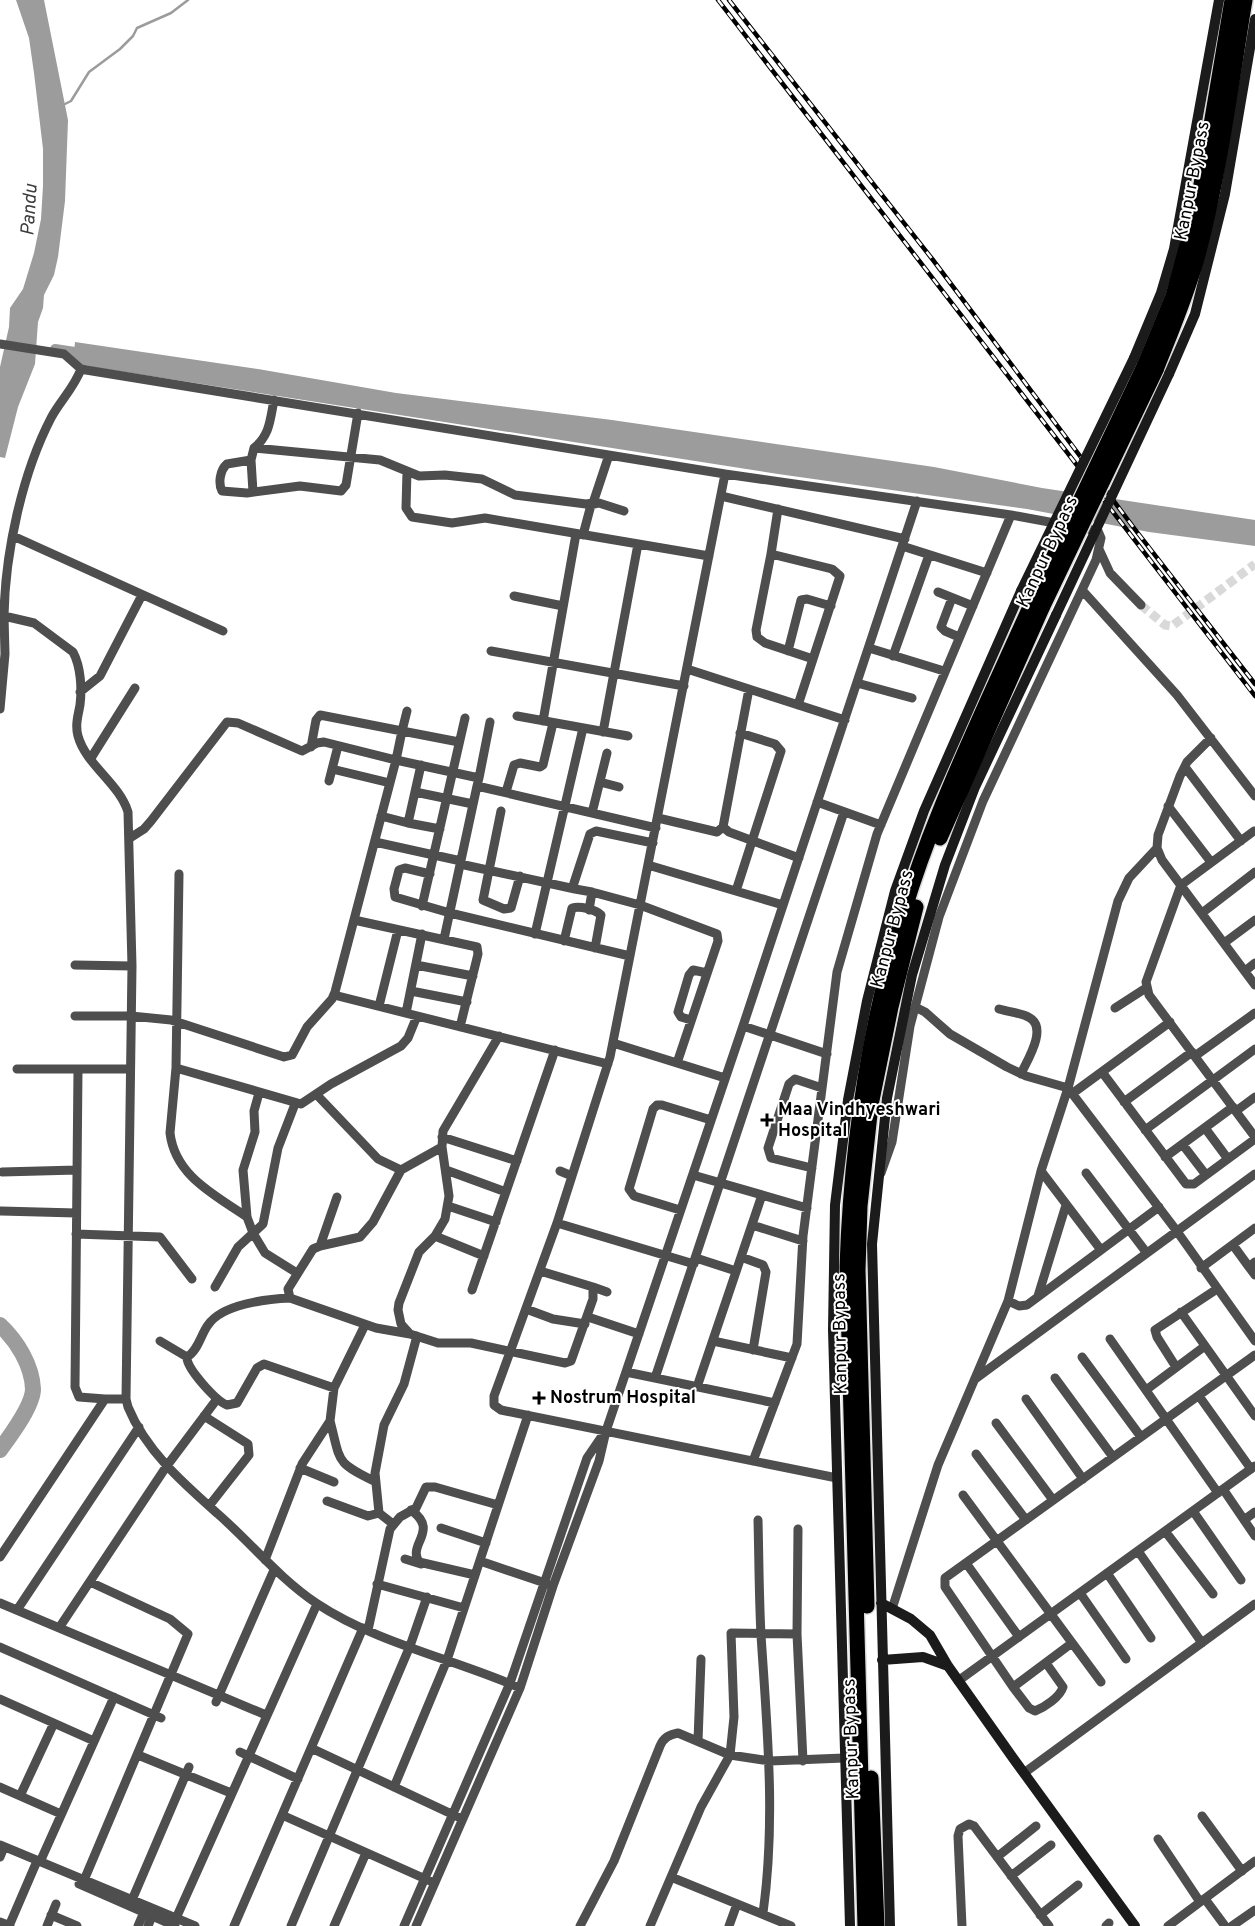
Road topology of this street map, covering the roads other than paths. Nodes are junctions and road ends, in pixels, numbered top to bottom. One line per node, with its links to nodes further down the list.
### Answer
1 (1220, 0): 6 (main road)
2 (1232, 0): 6 (highway, Kanpur Bypass)
3 (1245, 0): 6 (highway, Kanpur Bypass)
4 (1255, 19): 6 (main road)
5 (0, 344): 7 (street)
6 (1151, 367): 215 (main road, bridge); 309 (main road, bridge); 455 (highway, Kanpur Bypass, bridge); 456 (highway, Kanpur Bypass, bridge)
7 (81, 369): 8 (street); 23 (street)
8 (274, 400): 9 (street); 10 (street)
9 (358, 414): 11 (street); 12 (street)
10 (254, 448): 12 (street); 13 (street)
11 (609, 455): 14 (street); 15 (street)
12 (351, 456): 14 (street); 16 (street)
13 (251, 460): 16 (street); 16 (street)
14 (407, 472): 22 (street)
15 (726, 474): 17 (street); 18 (street)
16 (252, 492)
17 (721, 496): 19 (street); 29 (street)
18 (917, 501): 21 (street); 24 (street)
19 (778, 509): 24 (street); 27 (street)
20 (624, 511): 22 (street)
21 (1011, 515): 26 (street); 30 (street)
22 (579, 534): 25 (street); 37 (street)
23 (13, 536): 33 (street); 40 (street)
24 (903, 543): 28 (street); 43 (street)
25 (638, 544): 29 (street); 51 (street)
26 (1099, 549): 31 (street); 36 (street)
27 (771, 554): 38 (street); 45 (street)
28 (929, 555): 30 (street); 46 (street)
29 (710, 556): 49 (street)
30 (987, 573): 39 (street)
31 (1082, 590): 71 (street); 156 (street)
32 (938, 592): 35 (street)
33 (142, 595): 41 (street); 56 (street)
34 (514, 596): 37 (street)
35 (952, 598): 39 (street); 42 (street)
36 (1141, 605)
37 (563, 606): 48 (street)
38 (831, 606): 45 (street); 47 (street)
39 (973, 606): 42 (street)
40 (4, 616): 56 (street); 59 (street)
41 (223, 631)
42 (959, 637): 50 (street)
43 (868, 648): 46 (street); 52 (street)
44 (491, 651): 48 (street)
45 (788, 651): 47 (street)
46 (893, 656): 50 (street)
47 (813, 659): 58 (street)
48 (553, 662): 51 (street); 65 (street)
49 (688, 670): 53 (street); 55 (street)
50 (944, 672): 101 (street)
51 (614, 673): 53 (street); 68 (street)
52 (857, 683): 57 (street); 63 (street)
53 (684, 686): 99 (street)
54 (135, 688): 76 (street)
55 (748, 689): 58 (street); 69 (street)
56 (80, 692): 76 (street)
57 (912, 698)
58 (798, 705): 63 (street)
59 (0, 709)
60 (407, 711): 67 (street)
61 (517, 716): 65 (street)
62 (465, 718): 72 (street)
63 (845, 720): 91 (street)
64 (490, 722): 83 (street)
65 (548, 722): 66 (street); 88 (street)
66 (584, 728): 68 (street); 93 (street)
67 (402, 731): 72 (street); 74 (street); 77 (street)
68 (603, 732): 70 (street)
69 (740, 733): 102 (street); 107 (street)
70 (628, 736)
71 (1211, 738): 79 (street); 89 (street)
72 (460, 742): 81 (street)
73 (338, 746): 74 (street); 77 (street); 80 (street)
74 (311, 747): 106 (street)
75 (607, 753): 84 (street)
76 (91, 758): 106 (street)
77 (396, 760): 78 (street); 85 (street)
78 (421, 765): 81 (street); 87 (street)
79 (1185, 767): 94 (street); 108 (street)
80 (332, 769): 82 (street); 85 (street)
81 (453, 772): 83 (street); 90 (street)
82 (329, 780)
83 (478, 782): 88 (street); 92 (street)
84 (600, 782): 86 (street); 97 (street)
85 (390, 783): 98 (street)
86 (619, 787)
87 (415, 792): 90 (street); 100 (street)
88 (506, 792): 93 (street)
89 (1255, 796)
90 (447, 798): 92 (street); 104 (street)
91 (818, 802): 96 (street); 113 (street)
92 (473, 804): 115 (street)
93 (565, 806): 97 (street); 122 (street)
94 (1168, 806): 111 (street); 114 (street)
95 (501, 811): 117 (street)
96 (844, 812): 101 (street); 169 (street)
97 (592, 813): 103 (street)
98 (381, 816): 100 (street); 109 (street)
99 (658, 818): 102 (street); 103 (street)
100 (408, 823): 104 (street)
101 (881, 825): 174 (street)
102 (722, 827): 107 (street)
103 (656, 828): 110 (street)
104 (440, 830): 112 (street)
105 (1254, 831): 108 (street)
106 (130, 838): 146 (street)
107 (752, 840): 113 (street); 125 (street)
108 (1241, 841): 114 (street)
109 (375, 842): 112 (street); 133 (street)
110 (653, 843): 116 (street); 124 (street)
111 (1157, 848): 123 (street); 187 (street)
112 (434, 855): 115 (street); 120 (street)
113 (799, 858): 128 (street)
114 (1211, 862): 123 (street)
115 (460, 863): 117 (street); 131 (street)
116 (648, 865): 125 (street); 127 (street)
117 (488, 870): 121 (street); 121 (street)
118 (1255, 872): 132 (street)
119 (179, 874): 165 (street)
120 (430, 874): 129 (street); 129 (street)
121 (520, 876): 122 (street)
122 (547, 882): 124 (street); 137 (street)
123 (1181, 885): 132 (street); 151 (street)
124 (575, 889): 126 (street)
125 (736, 891): 128 (street)
126 (592, 892): 127 (street); 130 (street)
127 (640, 905): 142 (street); 148 (street)
128 (783, 905): 167 (street)
129 (422, 906): 131 (street)
130 (589, 910): 139 (street); 141 (street)
131 (450, 913): 137 (street); 138 (street)
132 (1202, 913): 140 (street)
133 (354, 920): 135 (street); 153 (street)
134 (1255, 920): 140 (street)
135 (398, 930): 136 (street); 155 (street)
136 (422, 934): 138 (street); 145 (street)
137 (535, 934): 139 (street)
138 (444, 939): 149 (street)
139 (564, 940): 141 (street)
140 (1224, 943): 147 (street)
141 (594, 948): 142 (street)
142 (630, 956): 171 (street)
143 (1255, 964): 147 (street)
144 (75, 965): 146 (street)
145 (416, 965): 149 (street); 152 (street)
146 (132, 966): 162 (street)
147 (1244, 971): 150 (street)
148 (707, 973): 164 (street); 164 (street)
149 (473, 976): 154 (street)
150 (1255, 985)
151 (1146, 988): 157 (street); 166 (street)
152 (411, 990): 154 (street); 159 (street)
153 (334, 995): 155 (street); 165 (street)
154 (467, 1002): 168 (street)
155 (379, 1006): 159 (street)
156 (915, 1007): 183 (street); 215 (street)
157 (1115, 1008)
158 (999, 1009): 183 (street)
159 (406, 1013): 163 (street)
160 (1255, 1013): 175 (street)
161 (75, 1016): 162 (street)
162 (131, 1016): 165 (street); 181 (street)
163 (417, 1016): 168 (street); 189 (street)
164 (691, 1020): 176 (street)
165 (177, 1022): 178 (street)
166 (1170, 1022): 175 (street); 182 (street)
167 (743, 1026): 169 (street); 184 (street)
168 (460, 1027): 170 (street)
169 (770, 1034): 174 (street); 216 (street)
170 (499, 1036): 173 (street); 198 (street)
171 (612, 1044): 176 (street); 177 (street)
172 (1255, 1049): 185 (street)
173 (555, 1050): 177 (street); 202 (street)
174 (827, 1054): 186 (street)
175 (1194, 1054): 185 (street); 191 (street)
176 (677, 1063): 184 (street)
177 (608, 1064): 214 (street)
178 (176, 1068): 188 (street); 227 (street)
179 (17, 1069): 180 (street)
180 (78, 1069): 181 (street); 204 (street)
181 (130, 1069): 236 (street)
182 (1102, 1072): 187 (street); 191 (street)
183 (1021, 1074): 187 (street)
184 (725, 1078): 194 (street)
185 (1213, 1080): 193 (street); 196 (street)
186 (822, 1088): 203 (street); 203 (street)
187 (1070, 1091): 208 (street); 222 (street)
188 (259, 1093): 192 (street); 227 (street)
189 (316, 1094): 192 (street); 205 (street)
190 (1255, 1097): 193 (street)
191 (1124, 1102): 196 (street)
192 (295, 1104): 235 (street)
193 (1235, 1109): 195 (street); 197 (street)
194 (711, 1120): 212 (street); 224 (street)
195 (1206, 1128): 199 (street); 201 (street)
196 (1145, 1130): 200 (street)
197 (1255, 1138): 201 (street)
198 (442, 1142): 202 (street); 205 (street); 206 (street)
199 (1183, 1144): 200 (street); 213 (street)
200 (1165, 1158): 213 (street)
201 (1228, 1159): 213 (street)
202 (517, 1160): 217 (street)
203 (812, 1168): 223 (street)
204 (76, 1170): 209 (street); 226 (street)
205 (401, 1170): 240 (street)
206 (446, 1170): 217 (street); 221 (street)
207 (560, 1171): 214 (street)
208 (1041, 1171): 220 (street); 261 (street)
209 (2, 1172)
210 (1086, 1172): 232 (street)
211 (1255, 1174): 233 (street)
212 (693, 1175): 216 (street); 224 (street)
213 (1206, 1175)
214 (572, 1176): 229 (street)
215 (877, 1180): 351 (main road)
216 (722, 1183): 218 (street); 246 (street)
217 (506, 1192): 228 (street)
218 (762, 1195): 223 (street); 230 (street)
219 (337, 1197): 240 (street)
220 (1066, 1204): 241 (street); 259 (street)
221 (448, 1206): 228 (street); 237 (street)
222 (1159, 1207): 232 (street); 233 (street)
223 (807, 1208): 238 (street)
224 (680, 1210): 244 (street)
225 (1, 1211): 226 (street)
226 (76, 1213): 234 (street)
227 (247, 1217): 235 (street)
228 (496, 1222): 243 (street)
229 (557, 1223): 244 (street); 249 (street)
230 (752, 1225): 238 (street); 245 (street)
231 (1255, 1228): 239 (street)
232 (1129, 1229): 241 (street); 242 (street)
233 (1176, 1230): 242 (street); 248 (street)
234 (76, 1234): 236 (street); 292 (street)
235 (253, 1234): 251 (street); 255 (street)
236 (128, 1235): 253 (street); 289 (street)
237 (435, 1236): 243 (street); 267 (street)
238 (803, 1241): 278 (street)
239 (1233, 1244): 247 (street); 248 (street)
240 (320, 1246): 251 (street)
241 (1101, 1250): 259 (street)
242 (1146, 1252): 284 (street)
243 (484, 1256): 257 (street)
244 (665, 1256): 246 (street); 266 (street)
245 (741, 1257): 250 (street); 273 (street)
246 (695, 1261): 250 (street); 282 (street)
247 (1252, 1264): 252 (street)
248 (1202, 1268): 256 (street)
249 (540, 1270): 254 (street); 262 (street)
250 (736, 1271): 270 (street)
251 (297, 1273): 260 (street)
252 (1255, 1275)
253 (192, 1280)
254 (593, 1287): 258 (street); 264 (street)
255 (215, 1288)
256 (1217, 1289): 263 (street); 271 (street)
257 (472, 1290)
258 (607, 1292)
259 (1038, 1296): 261 (street)
260 (290, 1298): 265 (street); 277 (street)
261 (1008, 1300): 284 (street)
262 (526, 1309): 264 (street); 274 (street)
263 (1181, 1312): 272 (street); 279 (street)
264 (587, 1320): 266 (street); 274 (street)
265 (365, 1325): 267 (street); 286 (street)
266 (639, 1334): 280 (street)
267 (414, 1335): 274 (street); 312 (street)
268 (1110, 1339): 287 (street)
269 (160, 1341): 277 (street)
270 (712, 1341): 273 (street); 285 (street)
271 (1255, 1341)
272 (1205, 1346): 279 (street); 281 (street)
273 (753, 1350): 278 (street)
274 (510, 1353): 294 (street)
275 (1255, 1355): 281 (street)
276 (1082, 1356): 302 (street)
277 (187, 1357): 290 (street)
278 (792, 1358): 293 (street)
279 (1176, 1367): 287 (street)
280 (626, 1372): 282 (street); 301 (street)
281 (1226, 1376): 288 (street); 296 (street)
282 (655, 1378): 285 (street)
283 (1055, 1378): 304 (street)
284 (973, 1380): 355 (street)
285 (697, 1387): 293 (street)
286 (334, 1388): 290 (street); 298 (street)
287 (1146, 1390): 297 (street)
288 (1199, 1396): 297 (street); 307 (street)
289 (126, 1399): 292 (street); 300 (street)
290 (217, 1399): 295 (street)
291 (1026, 1399): 310 (street)
292 (105, 1400): 334 (street)
293 (774, 1403): 305 (street)
294 (528, 1415): 301 (street); 317 (street)
295 (204, 1416): 306 (street); 318 (street)
296 (1255, 1416)
297 (1166, 1419): 302 (street); 313 (street)
298 (330, 1421): 308 (street); 312 (street)
299 (996, 1423): 315 (street)
300 (139, 1427): 306 (street); 356 (street)
301 (606, 1431): 305 (street); 346 (street)
302 (1141, 1437): 304 (street)
303 (976, 1454): 324 (street)
304 (1113, 1457): 310 (street)
305 (753, 1461): 309 (street)
306 (166, 1467): 318 (street); 344 (street)
307 (1253, 1467): 313 (street)
308 (300, 1468): 311 (street); 336 (street)
309 (837, 1478): 395 (main road)
310 (1083, 1479): 315 (street)
311 (334, 1482)
312 (376, 1482): 322 (street)
313 (1220, 1491): 320 (street); 325 (street)
314 (963, 1495): 331 (street)
315 (1053, 1500): 324 (street)
316 (327, 1501): 322 (street)
317 (498, 1504): 319 (street); 332 (street)
318 (209, 1506): 336 (street)
319 (412, 1510): 326 (street); 339 (street)
320 (1193, 1511): 329 (street); 343 (street)
321 (1255, 1512): 325 (street)
322 (379, 1513): 326 (street)
323 (758, 1520): 360 (street)
324 (1026, 1520): 331 (street)
325 (1244, 1520): 330 (street)
326 (393, 1524): 345 (street)
327 (441, 1528): 332 (street)
328 (798, 1529): 361 (street)
329 (1165, 1532): 333 (street); 348 (street)
330 (1255, 1536)
331 (997, 1541): 338 (street); 357 (street)
332 (486, 1543): 337 (street)
333 (1138, 1551): 341 (street); 365 (street)
334 (0, 1557)
335 (405, 1559): 339 (street)
336 (265, 1560): 340 (street)
337 (480, 1562): 342 (street); 346 (street)
338 (966, 1563): 362 (street); 368 (street)
339 (421, 1564): 342 (street)
340 (274, 1570): 352 (street); 383 (street)
341 (1107, 1573): 347 (street); 363 (street)
342 (475, 1575): 354 (street)
343 (1241, 1580)
344 (90, 1582): 358 (street); 375 (street)
345 (377, 1584): 349 (street); 359 (street)
346 (549, 1584): 378 (street); 379 (street)
347 (1080, 1593): 357 (street); 372 (street)
348 (1213, 1594)
349 (427, 1598): 354 (street); 366 (street)
350 (0, 1603): 356 (street)
351 (881, 1603): 355 (main road); 371 (main road)
352 (317, 1604): 359 (street); 384 (street)
353 (1255, 1604): 365 (street)
354 (464, 1608): 370 (street)
355 (892, 1609): 374 (main road)
356 (17, 1610): 358 (street)
357 (1051, 1614): 362 (street); 364 (street)
358 (59, 1628): 375 (street)
359 (366, 1629): 366 (street); 389 (street)
360 (761, 1634): 361 (street); 393 (street); 396 (street)
361 (797, 1634): 397 (street)
362 (1019, 1637): 368 (street)
363 (1151, 1638)
364 (1072, 1643): 373 (street); 377 (street)
365 (1202, 1643): 400 (street)
366 (410, 1646): 370 (street); 399 (street)
367 (0, 1647): 381 (street)
368 (992, 1656): 376 (street); 380 (street)
369 (701, 1659): 388 (street)
370 (447, 1660): 378 (street); 403 (street)
371 (882, 1660): 374 (main road); 457 (main road)
372 (1126, 1660)
373 (1046, 1663): 380 (street); 380 (street)
374 (948, 1666): 376 (main road)
375 (170, 1675): 383 (street); 385 (street)
376 (958, 1680): 400 (main road)
377 (1101, 1682)
378 (510, 1683): 379 (street); 390 (street)
379 (520, 1688): 394 (street)
380 (1014, 1688)
381 (114, 1696): 385 (street); 387 (street)
382 (0, 1699): 386 (street)
383 (218, 1699): 384 (street)
384 (266, 1715): 391 (street)
385 (157, 1716): 392 (street)
386 (54, 1723): 387 (street); 405 (street)
387 (94, 1741): 406 (street)
388 (698, 1741): 393 (street); 450 (street)
389 (311, 1748): 399 (street); 401 (street)
390 (480, 1752): 394 (street); 407 (street)
391 (244, 1754): 401 (street); 404 (street)
392 (138, 1755): 398 (street); 425 (street)
393 (730, 1755): 396 (street); 423 (street)
394 (490, 1756): 410 (street)
395 (844, 1758): 397 (street); 454 (main road)
396 (770, 1761): 397 (street); 434 (street)
397 (803, 1761)
398 (188, 1770): 404 (street); 428 (street)
399 (358, 1770): 403 (street); 412 (street)
400 (1024, 1773): 460 (main road)
401 (298, 1779): 408 (street)
402 (0, 1787): 405 (street)
403 (394, 1787): 407 (street)
404 (231, 1793): 438 (street)
405 (20, 1796): 406 (street)
406 (61, 1814): 419 (street)
407 (453, 1814): 410 (street); 424 (street)
408 (282, 1815): 412 (street); 445 (street)
409 (1202, 1816): 421 (street)
410 (463, 1819): 426 (street)
411 (1036, 1826): 417 (street)
412 (329, 1836): 416 (street); 446 (street)
413 (1158, 1839): 429 (street)
414 (1051, 1845): 422 (street)
415 (2, 1846): 418 (street); 419 (street)
416 (366, 1853): 424 (street); 447 (street)
417 (997, 1857): 422 (street); 458 (street)
418 (0, 1858)
419 (38, 1862): 425 (street); 439 (street)
420 (1254, 1864): 421 (street)
421 (1242, 1871): 429 (street)
422 (1011, 1876): 436 (street)
423 (671, 1877): 431 (street); 451 (street)
424 (425, 1879): 426 (street); 448 (street)
425 (83, 1882): 428 (street); 433 (street)
426 (434, 1883): 449 (street)
427 (1078, 1885): 436 (street)
428 (132, 1900): 433 (street)
429 (1203, 1900): 461 (street); 462 (street)
430 (56, 1904): 435 (street)
431 (737, 1904): 434 (street); 452 (street)
432 (1255, 1910): 463 (street)
433 (149, 1913): 438 (street); 442 (street); 443 (street)
434 (762, 1913): 453 (street)
435 (51, 1915): 440 (street); 441 (street)
436 (1040, 1915): 459 (street)
437 (0, 1922): 439 (street)
438 (175, 1923): 444 (street)
439 (9, 1926)
440 (47, 1926)
441 (77, 1926)
442 (138, 1926)
443 (148, 1926)
444 (195, 1926)
445 (234, 1926)
446 (291, 1926)
447 (334, 1926)
448 (404, 1926)
449 (416, 1926)
450 (580, 1926)
451 (650, 1926)
452 (729, 1926)
453 (791, 1926)
454 (850, 1926)
455 (865, 1926)
456 (877, 1926)
457 (890, 1926)
458 (962, 1926)
459 (1049, 1926)
460 (1136, 1926)
461 (1168, 1926)
462 (1225, 1926)
463 (1232, 1926)

